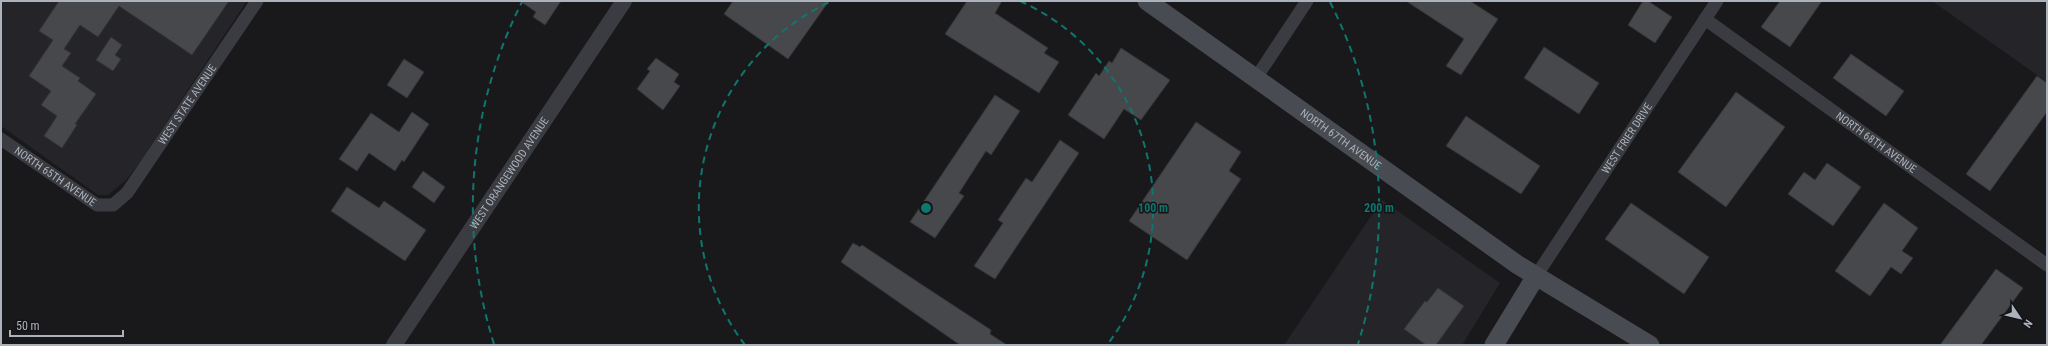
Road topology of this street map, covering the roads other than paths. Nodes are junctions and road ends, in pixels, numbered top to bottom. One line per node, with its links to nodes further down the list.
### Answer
1 (257, 1): 9 (street, WEST STATE AVENUE)
2 (624, 1): 13 (street, WEST ORANGEWOOD AVENUE)
3 (1147, 1): 7 (main road, NORTH 67TH AVENUE)
4 (1307, 1): 7 (street)
5 (1717, 1): 6 (street, WEST FRIER DRIVE)
6 (1705, 19): 10 (street, NORTH 68TH AVENUE); 11 (street, WEST FRIER DRIVE)
7 (1256, 78): 11 (main road, NORTH 67TH AVENUE)
8 (1, 139): 9 (street, NORTH 65TH AVENUE)
9 (113, 205)
10 (2047, 265)
11 (1536, 276): 12 (main road, NORTH 67TH AVENUE); 14 (main road)
12 (1651, 344)
13 (394, 345)
14 (1494, 345)

